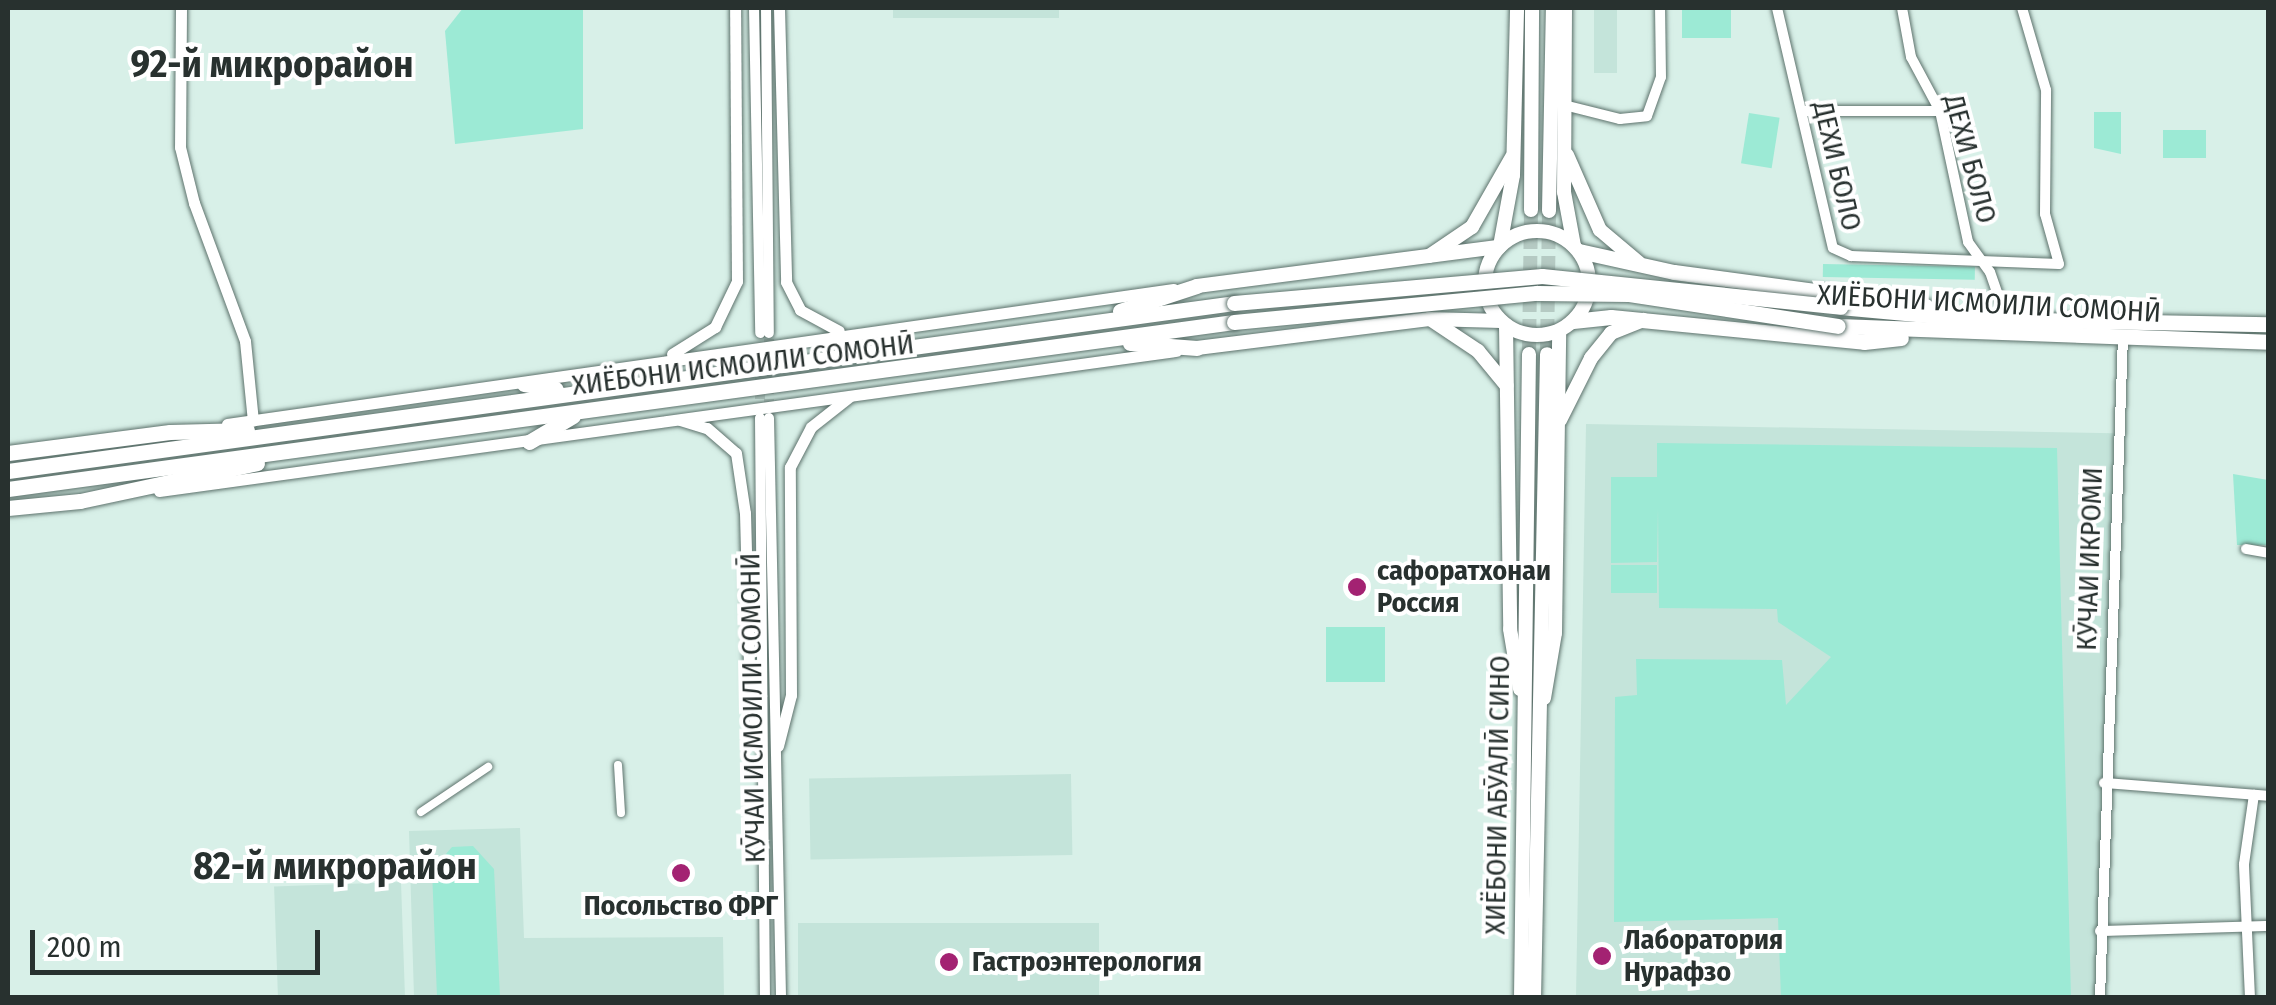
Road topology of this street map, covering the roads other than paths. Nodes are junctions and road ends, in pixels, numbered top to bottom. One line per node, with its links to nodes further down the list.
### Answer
1 (181, 8): 52 (street)
2 (734, 8): 44 (street)
3 (754, 8): 4 (street)
4 (766, 8)
5 (779, 8): 37 (street)
6 (1517, 8): 18 (main road)
7 (1532, 8): 19 (main road)
8 (1552, 8): 20 (main road)
9 (1565, 8): 14 (main road)
10 (1660, 8): 14 (street)
11 (1778, 8): 15 (street, ДЕХИ БОЛО)
12 (1902, 8): 16 (street, ДЕХИ БОЛО)
13 (2022, 8): 24 (street)
14 (1564, 105): 17 (main road)
15 (1802, 111): 16 (street); 24 (street, ДЕХИ БОЛО)
16 (1940, 111): 24 (street, ДЕХИ БОЛО)
17 (1564, 148): 22 (main road); 25 (main road)
18 (1514, 154): 21 (main road); 23 (main road)
19 (1532, 210)
20 (1549, 211)
21 (1500, 246): 22 (main road); 23 (main road); 33 (main road)
22 (1577, 249): 25 (main road); 31 (main road)
23 (1424, 259): 26 (main road)
24 (1979, 260): 29 (street, ДЕХИ БОЛО)
25 (1644, 266): 28 (main road)
26 (1197, 286): 32 (main road); 37 (street)
27 (1429, 318): 33 (main road); 41 (main road); 46 (main road)
28 (1983, 318): 29 (main road, ХИЁБОНИ ИСМОИЛИ СОМОНӢ); 32 (main road, ХИЁБОНИ ИСМОИЛИ СОМОНӢ, bridge)
29 (2006, 318): 34 (main road, ХИЁБОНИ ИСМОИЛИ СОМОНӢ)
30 (1644, 320): 31 (main road); 36 (main road); 53 (main road)
31 (1573, 321): 35 (main road)
32 (1085, 322): 47 (main road, ХИЁБОНИ ИСМОИЛИ СОМОНӢ)
33 (1503, 323): 35 (main road); 46 (main road)
34 (2268, 324)
35 (1559, 331): 53 (main road)
36 (1945, 331): 38 (main road, ХИЁБОНИ ИСМОИЛИ СОМОНӢ); 39 (main road, ХИЁБОНИ ИСМОИЛИ СОМОНӢ, bridge)
37 (844, 333): 44 (street)
38 (2123, 336): 40 (main road, ХИЁБОНИ ИСМОИЛИ СОМОНӢ); 71 (street, КӮЧАИ ИКРОМИ)
39 (1096, 341): 41 (main road); 49 (main road, ХИЁБОНИ ИСМОИЛИ СОМОНӢ)
40 (2266, 345)
41 (1197, 348): 48 (street)
42 (1529, 354): 66 (main road, ХИЁБОНИ АБӮАЛӢ СИНО)
43 (1547, 354): 66 (main road, ХИЁБОНИ АБӮАЛӢ СИНО)
44 (655, 361): 45 (street)
45 (524, 384): 47 (main road); 52 (street)
46 (1508, 387): 66 (main road)
47 (575, 392): 54 (main road, ХИЁБОНИ ИСМОИЛИ СОМОНӢ)
48 (852, 395): 50 (street); 68 (street)
49 (579, 412): 56 (main road); 57 (main road, ХИЁБОНИ ИСМОИЛИ СОМОНӢ)
50 (676, 418): 56 (street); 67 (street)
51 (765, 418): 65 (street, КӮЧАИ ИСМОИЛИ СОМОНӢ)
52 (253, 421): 55 (street)
53 (1558, 425): 66 (main road)
54 (296, 430): 55 (main road); 59 (main road, ХИЁБОНИ ИСМОИЛИ СОМОНӢ)
55 (170, 432): 58 (main road)
56 (529, 442): 61 (street)
57 (298, 450): 60 (main road, ХИЁБОНИ ИСМОИЛИ СОМОНӢ); 61 (main road)
58 (8, 453)
59 (8, 471)
60 (8, 489)
61 (80, 501): 62 (main road)
62 (8, 508)
63 (2246, 549): 64 (street)
64 (2268, 553)
65 (767, 612): 67 (street, КӮЧАИ ИСМОИЛИ СОМОНӢ); 68 (street, КӮЧАИ ИСМОИЛИ СОМОНӢ)
66 (1532, 707): 83 (main road, ХИЁБОНИ АБӮАЛӢ СИНО); 84 (main road, ХИЁБОНИ АБӮАЛӢ СИНО)
67 (761, 744): 76 (street, КӮЧАИ ИСМОИЛИ СОМОНӢ)
68 (778, 746): 77 (street, КӮЧАИ ИСМОИЛИ СОМОНӢ)
69 (618, 765): 75 (street)
70 (488, 767): 74 (street)
71 (2104, 783): 72 (street); 79 (street, КӮЧАИ ИКРОМИ)
72 (2254, 795): 73 (street); 80 (street)
73 (2268, 796)
74 (421, 812)
75 (620, 813)
76 (763, 910): 77 (street); 81 (street, КӮЧАИ ИСМОИЛИ СОМОНӢ)
77 (779, 910): 82 (street, КӮЧАИ ИСМОИЛИ СОМОНӢ)
78 (2268, 926): 80 (street)
79 (2100, 931): 80 (street); 85 (street, КӮЧАИ ИКРОМИ)
80 (2248, 932): 86 (street)
81 (765, 998)
82 (781, 998)
83 (1521, 998)
84 (1534, 998)
85 (2100, 998)
86 (2250, 998)

